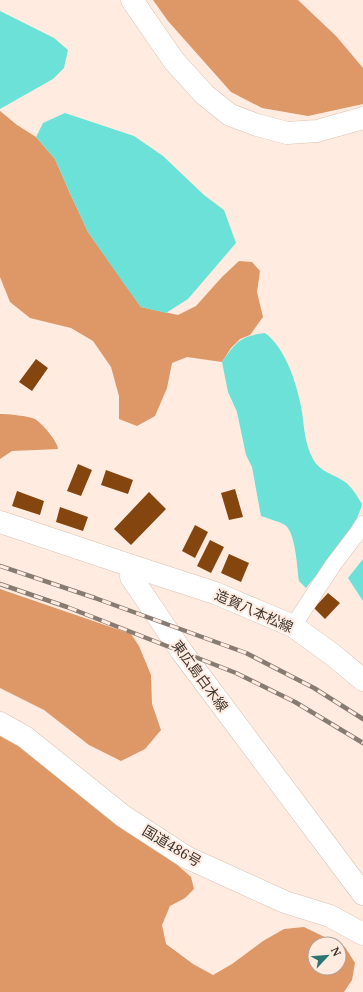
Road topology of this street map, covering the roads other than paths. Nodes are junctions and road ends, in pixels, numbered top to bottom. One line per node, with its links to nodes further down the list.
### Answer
1 (132, 0): 2 (main road)
2 (363, 118)
3 (0, 522): 5 (main road)
4 (363, 524): 6 (street)
5 (132, 566): 6 (main road, 造賀八本松線); 9 (main road, 東広島白木線)
6 (293, 626): 7 (main road, 造賀八本松線)
7 (363, 680)
8 (0, 723): 10 (main road, 国道486号)
9 (363, 894)
10 (363, 934)

